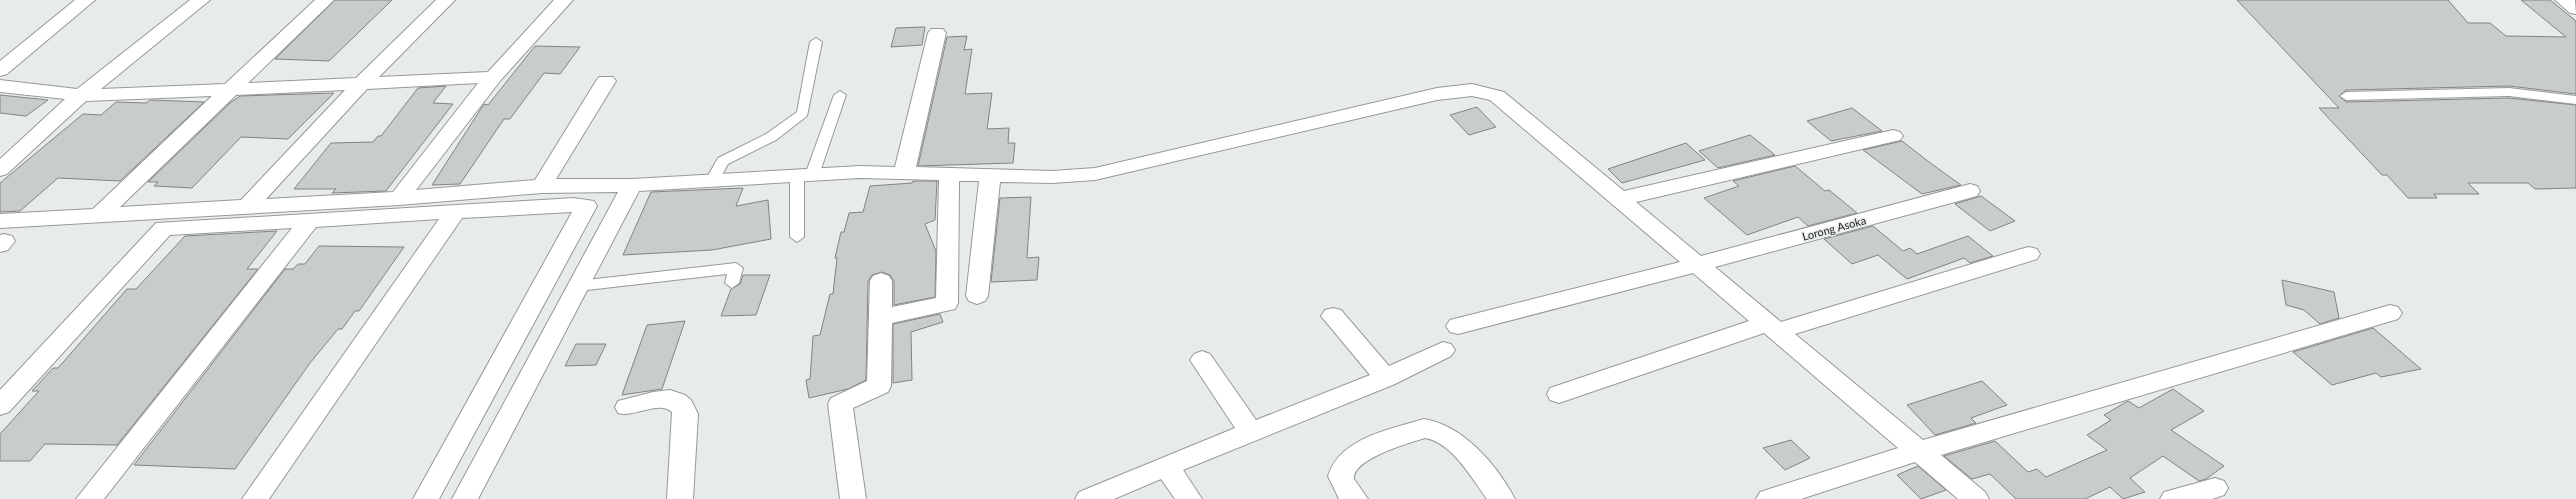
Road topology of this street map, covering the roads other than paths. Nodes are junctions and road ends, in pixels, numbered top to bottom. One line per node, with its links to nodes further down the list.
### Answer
1 (86, 0): 8 (street)
2 (201, 0): 14 (street)
3 (325, 0): 13 (street)
4 (446, 0): 11 (street)
5 (564, 0): 9 (street)
6 (937, 33): 20 (street)
7 (816, 42): 24 (lane)
8 (0, 70)
9 (493, 77): 11 (street); 28 (street)
10 (606, 80): 26 (street)
11 (361, 84): 13 (street); 30 (street)
12 (0, 86): 14 (street)
13 (229, 90): 14 (street); 32 (street)
14 (81, 95): 19 (street)
15 (840, 95): 21 (lane)
16 (2346, 96): 17 (lane)
17 (2576, 100)
18 (1892, 136): 29 (street)
19 (4, 162)
20 (904, 173): 21 (street); 22 (street)
21 (804, 175): 24 (street); 35 (lane)
22 (949, 175): 23 (street); 44 (street)
23 (990, 177): 29 (street); 41 (street)
24 (712, 180): 25 (street)
25 (632, 185): 26 (street); 40 (street)
26 (542, 186): 28 (street)
27 (1970, 191): 37 (street, Lorong Asoka)
28 (399, 198): 30 (street)
29 (1620, 198): 37 (street)
30 (248, 206): 32 (street)
31 (455, 212): 33 (street); 58 (street); 59 (street)
32 (100, 214): 34 (street)
33 (310, 220): 51 (street); 57 (street)
34 (1, 235)
35 (797, 238)
36 (2029, 254): 46 (street)
37 (1698, 264): 45 (street, Lorong Asoka); 46 (street)
38 (881, 281): 44 (street)
39 (732, 283): 40 (lane)
40 (578, 286): 60 (street)
41 (977, 296)
42 (2390, 313): 54 (street)
43 (1333, 316): 49 (street)
44 (881, 317): 62 (street)
45 (1458, 326)
46 (1774, 327): 50 (street); 54 (street)
47 (1443, 350): 49 (street)
48 (1202, 360): 53 (street)
49 (1386, 378): 53 (street)
50 (1559, 394)
51 (0, 406)
52 (627, 407): 61 (street)
53 (1251, 432): 55 (street)
54 (1920, 450): 67 (street); 68 (street)
55 (1166, 466): 63 (street); 64 (street)
56 (2215, 488): 69 (street)
57 (89, 499)
58 (255, 499)
59 (426, 499)
60 (465, 499)
61 (680, 499)
62 (853, 499)
63 (1088, 499)
64 (1189, 499)
65 (1355, 499): 66 (street)
66 (1502, 499)
67 (1769, 499)
68 (1976, 499)
69 (2174, 499)

